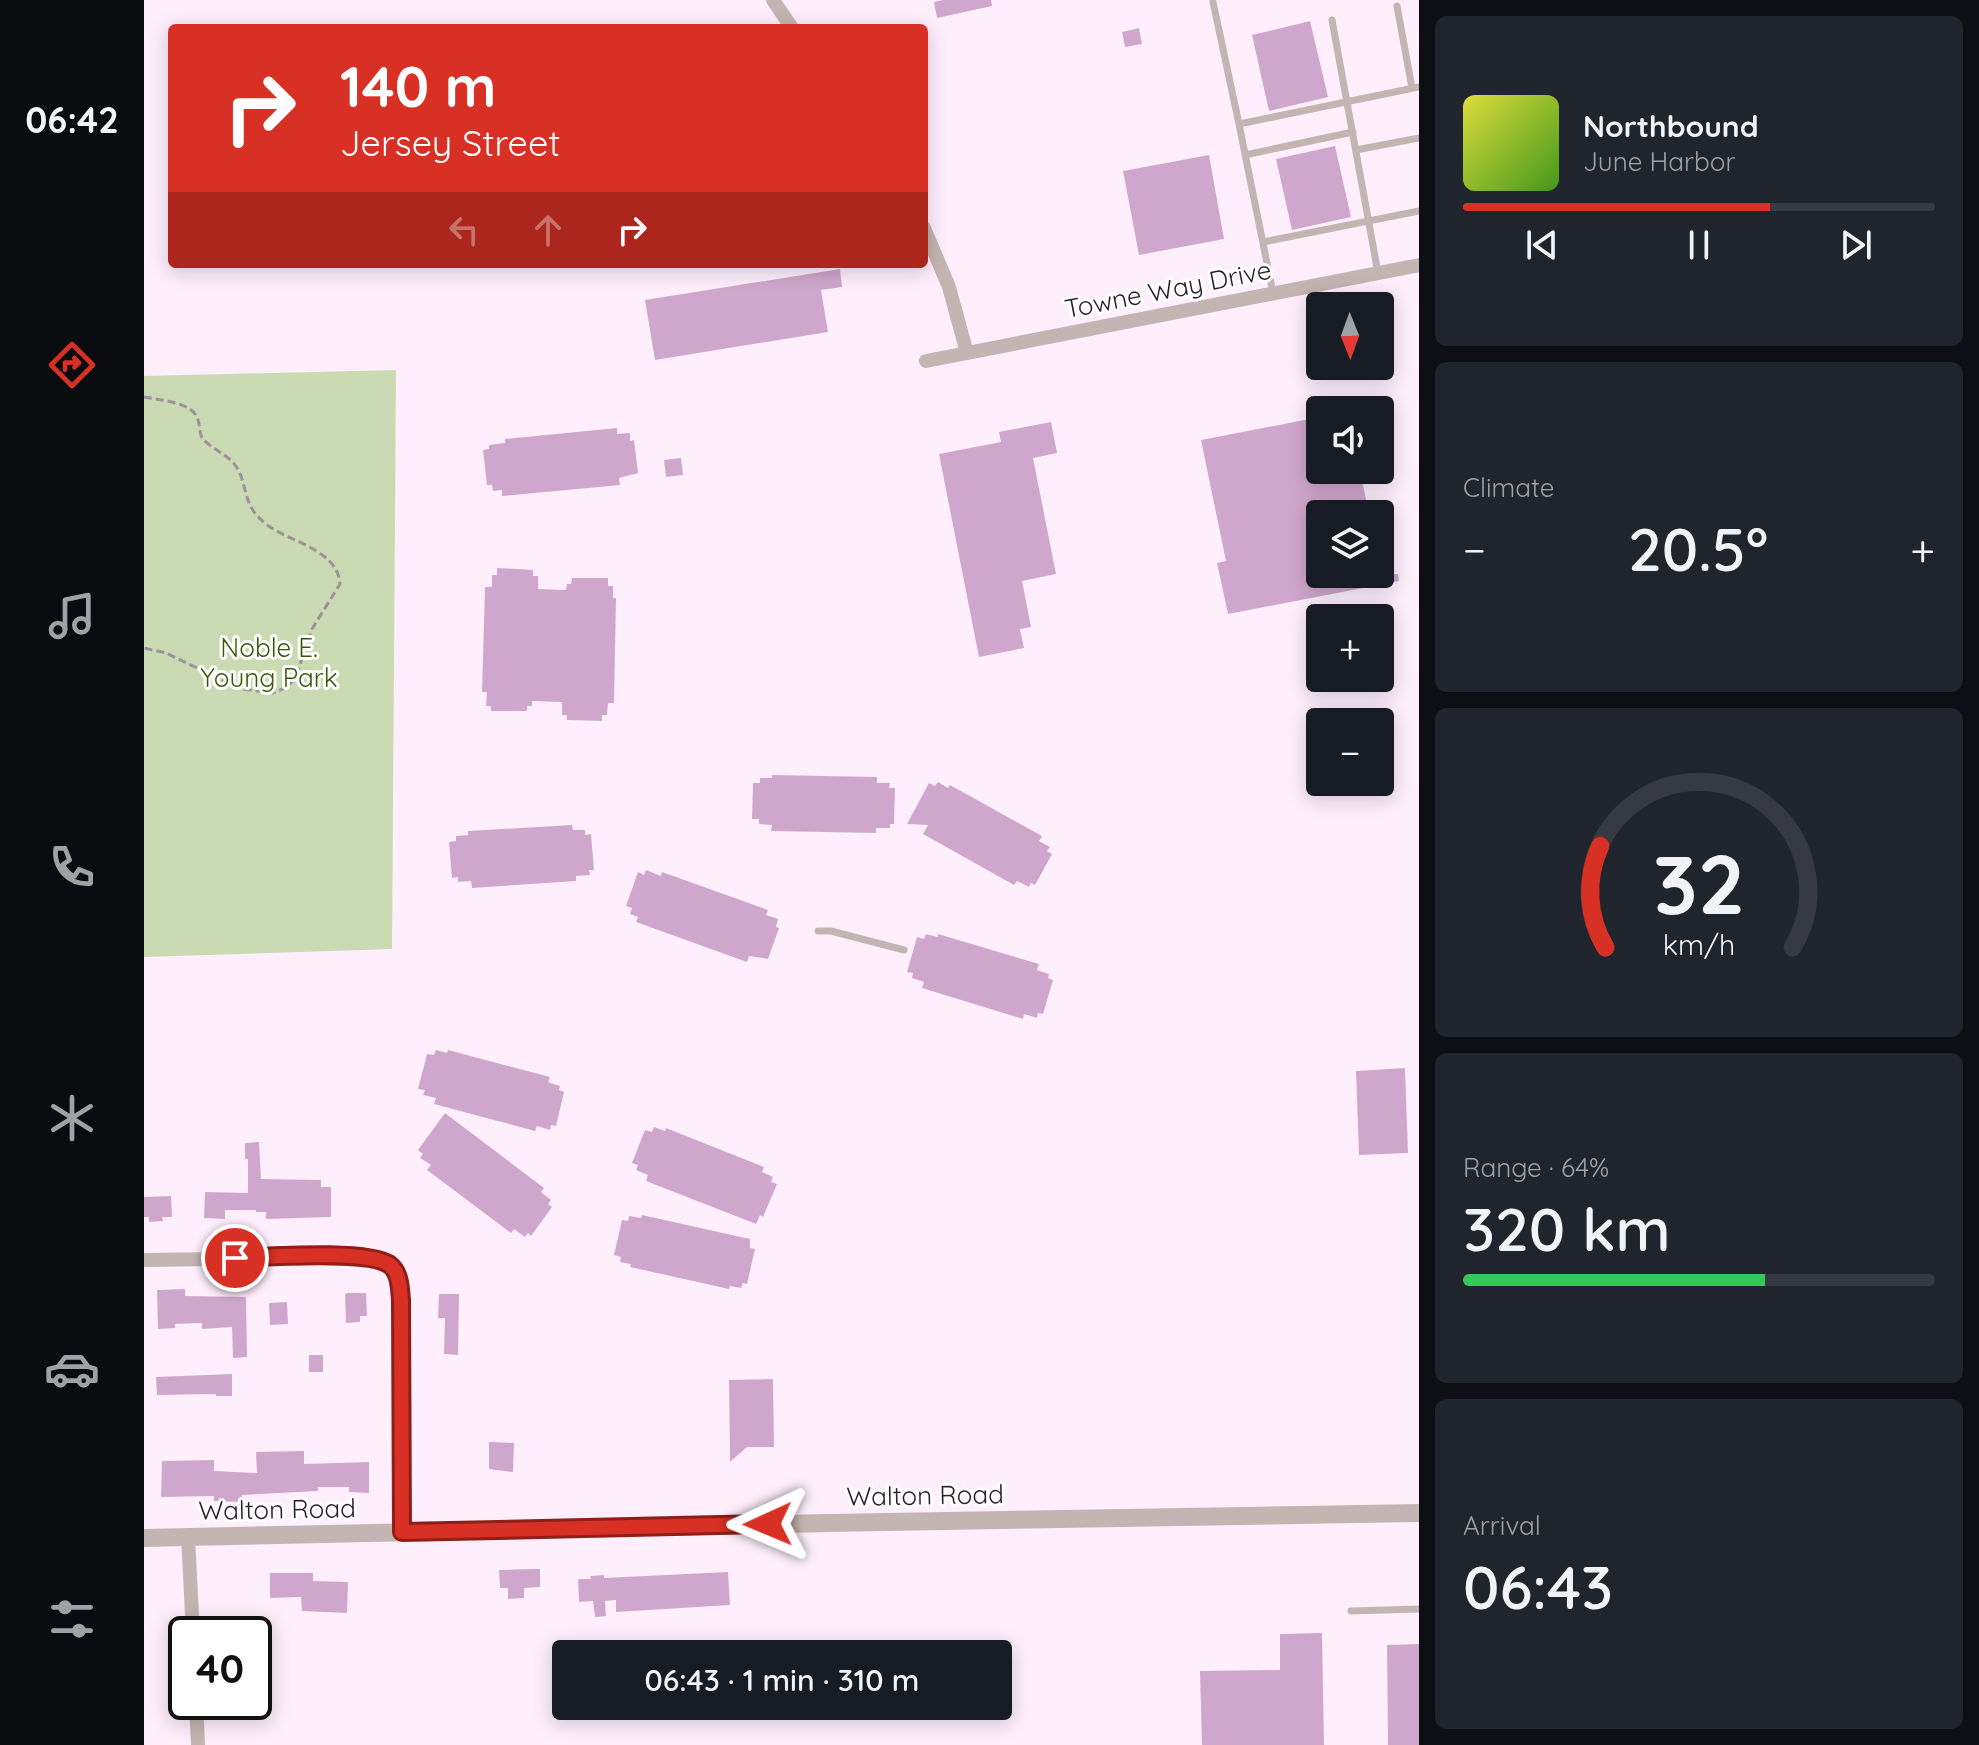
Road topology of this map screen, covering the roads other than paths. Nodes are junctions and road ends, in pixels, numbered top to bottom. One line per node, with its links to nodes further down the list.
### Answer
1 (773, 0): 5 (street)
2 (1213, 2): 8 (lane)
3 (1397, 6): 6 (lane)
4 (1332, 20): 7 (lane)
5 (789, 24)
6 (1416, 88): 7 (lane)
7 (1348, 101): 8 (lane); 9 (lane)
8 (1239, 124): 12 (lane)
9 (1353, 132): 11 (lane); 12 (lane)
10 (1419, 138): 11 (lane)
11 (1356, 150): 14 (lane)
12 (1245, 155): 16 (lane)
13 (1419, 211): 14 (lane)
14 (1369, 221): 16 (lane); 18 (lane)
15 (928, 237): 20 (street)
16 (1263, 242): 19 (lane)
17 (1419, 265): 18 (street, Towne Way Drive)
18 (1378, 273): 19 (street, Towne Way Drive)
19 (1273, 293): 20 (street, Towne Way Drive)
20 (967, 353): 21 (street, Towne Way Drive)
21 (926, 361)
22 (818, 931): 23 (lane)
23 (904, 950)
24 (144, 1260): 26 (street)
25 (1419, 1513): 26 (street, Walton Road)
26 (402, 1532): 27 (street, Walton Road)
27 (188, 1537): 28 (street, Walton Road); 31 (street)
28 (144, 1538)
29 (1419, 1609): 30 (lane)
30 (1351, 1611)
31 (192, 1616)
32 (197, 1720): 33 (street)
33 (198, 1745)

